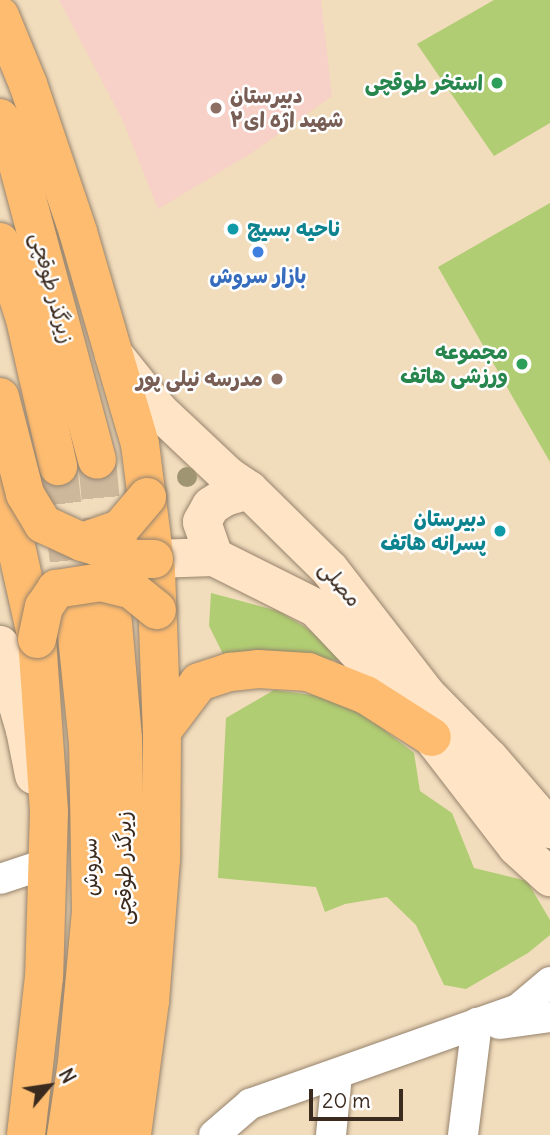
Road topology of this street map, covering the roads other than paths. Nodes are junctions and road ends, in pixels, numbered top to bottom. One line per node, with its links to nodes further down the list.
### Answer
1 (17, 0): 3 (main road)
2 (0, 16): 3 (main road)
3 (29, 84): 6 (main road)
4 (0, 118): 8 (main road, زیرگذر طوقچی)
5 (0, 242): 9 (main road, زیرگذر طوقچی)
6 (114, 355): 11 (main road, مصلی); 12 (main road)
7 (0, 397): 13 (main road, bridge)
8 (97, 460)
9 (58, 466)
10 (0, 475): 19 (main road)
11 (249, 490): 14 (main road); 23 (main road, مصلی)
12 (146, 497): 13 (main road, bridge); 15 (main road)
13 (82, 542): 15 (main road, bridge)
14 (215, 557): 15 (main road, مصلی); 22 (main road, مصلی)
15 (154, 559): 18 (main road)
16 (73, 598): 32 (main road, سروش)
17 (111, 600): 33 (main road, زیرگذر طوقچی)
18 (157, 610): 19 (main road, bridge); 21 (main road)
19 (37, 639): 24 (main road)
20 (0, 645): 24 (main road)
21 (162, 731): 22 (main road); 34 (main road)
22 (432, 737): 25 (main road, مصلی)
23 (547, 822)
24 (48, 853): 26 (street); 31 (main road)
25 (550, 877)
26 (0, 879)
27 (550, 982): 29 (street)
28 (550, 1017): 29 (street)
29 (478, 1023): 30 (street); 37 (street)
30 (337, 1075): 35 (street); 36 (street)
31 (26, 1135)
32 (66, 1135)
33 (102, 1135)
34 (132, 1135)
35 (214, 1135)
36 (331, 1135)
37 (463, 1135)

